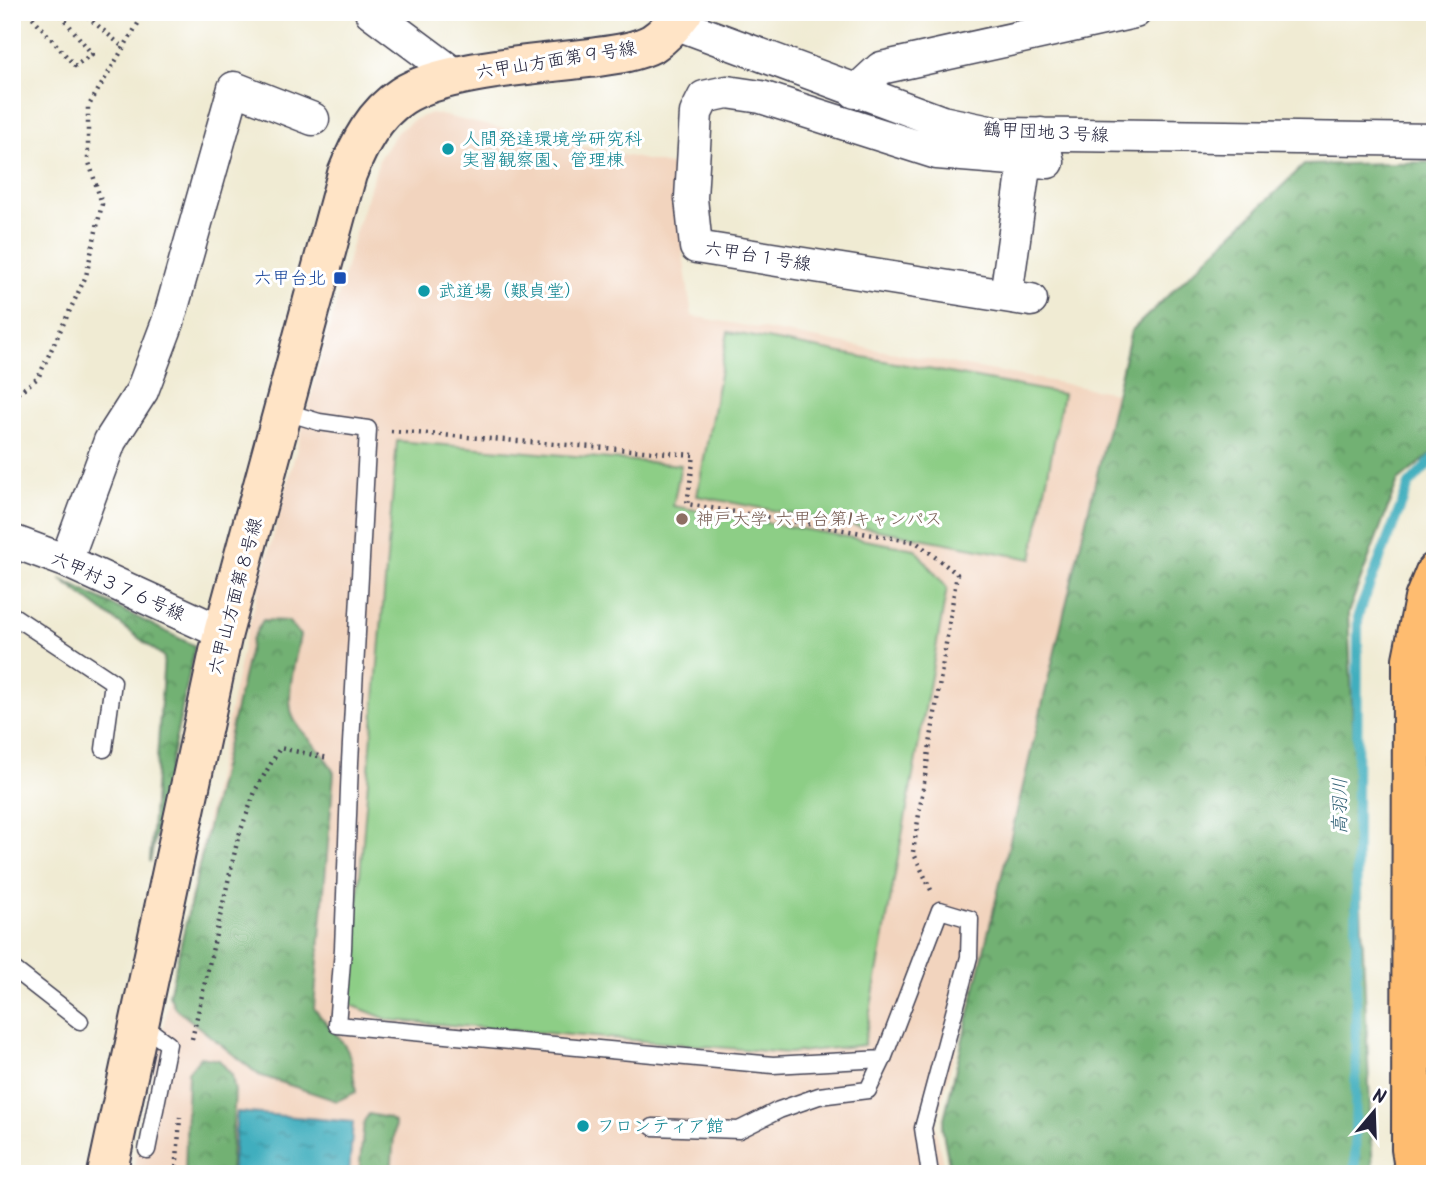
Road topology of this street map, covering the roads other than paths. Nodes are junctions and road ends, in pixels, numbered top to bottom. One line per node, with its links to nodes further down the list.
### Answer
1 (371, 12): 4 (street)
2 (1135, 12): 5 (street)
3 (679, 18): 4 (street, 六甲山方面第９号線); 5 (street, 鶴甲団地３号線)
4 (457, 76): 9 (street, 六甲山方面第８号線)
5 (855, 92): 8 (street, 鶴甲団地３号線)
6 (313, 119): 11 (street)
7 (1435, 140): 8 (street, 鶴甲団地３号線)
8 (1033, 147): 8 (street, 六甲台１号線)
9 (283, 411): 14 (street, 六甲山方面第８号線); 19 (lane)
10 (12, 541): 11 (street, 六甲村３７６号線)
11 (66, 561): 14 (street, 六甲村３７６号線)
12 (1435, 572): 24 (main road)
13 (12, 615): 15 (lane)
14 (223, 633): 18 (street, 六甲山方面第８号線)
15 (104, 749)
16 (12, 968): 17 (lane)
17 (80, 1021)
18 (139, 1023): 21 (lane); 22 (street, 六甲山方面第８号線)
19 (883, 1059): 20 (lane); 23 (lane)
20 (653, 1127)
21 (147, 1150)
22 (107, 1174)
23 (930, 1174)
24 (1415, 1174)

